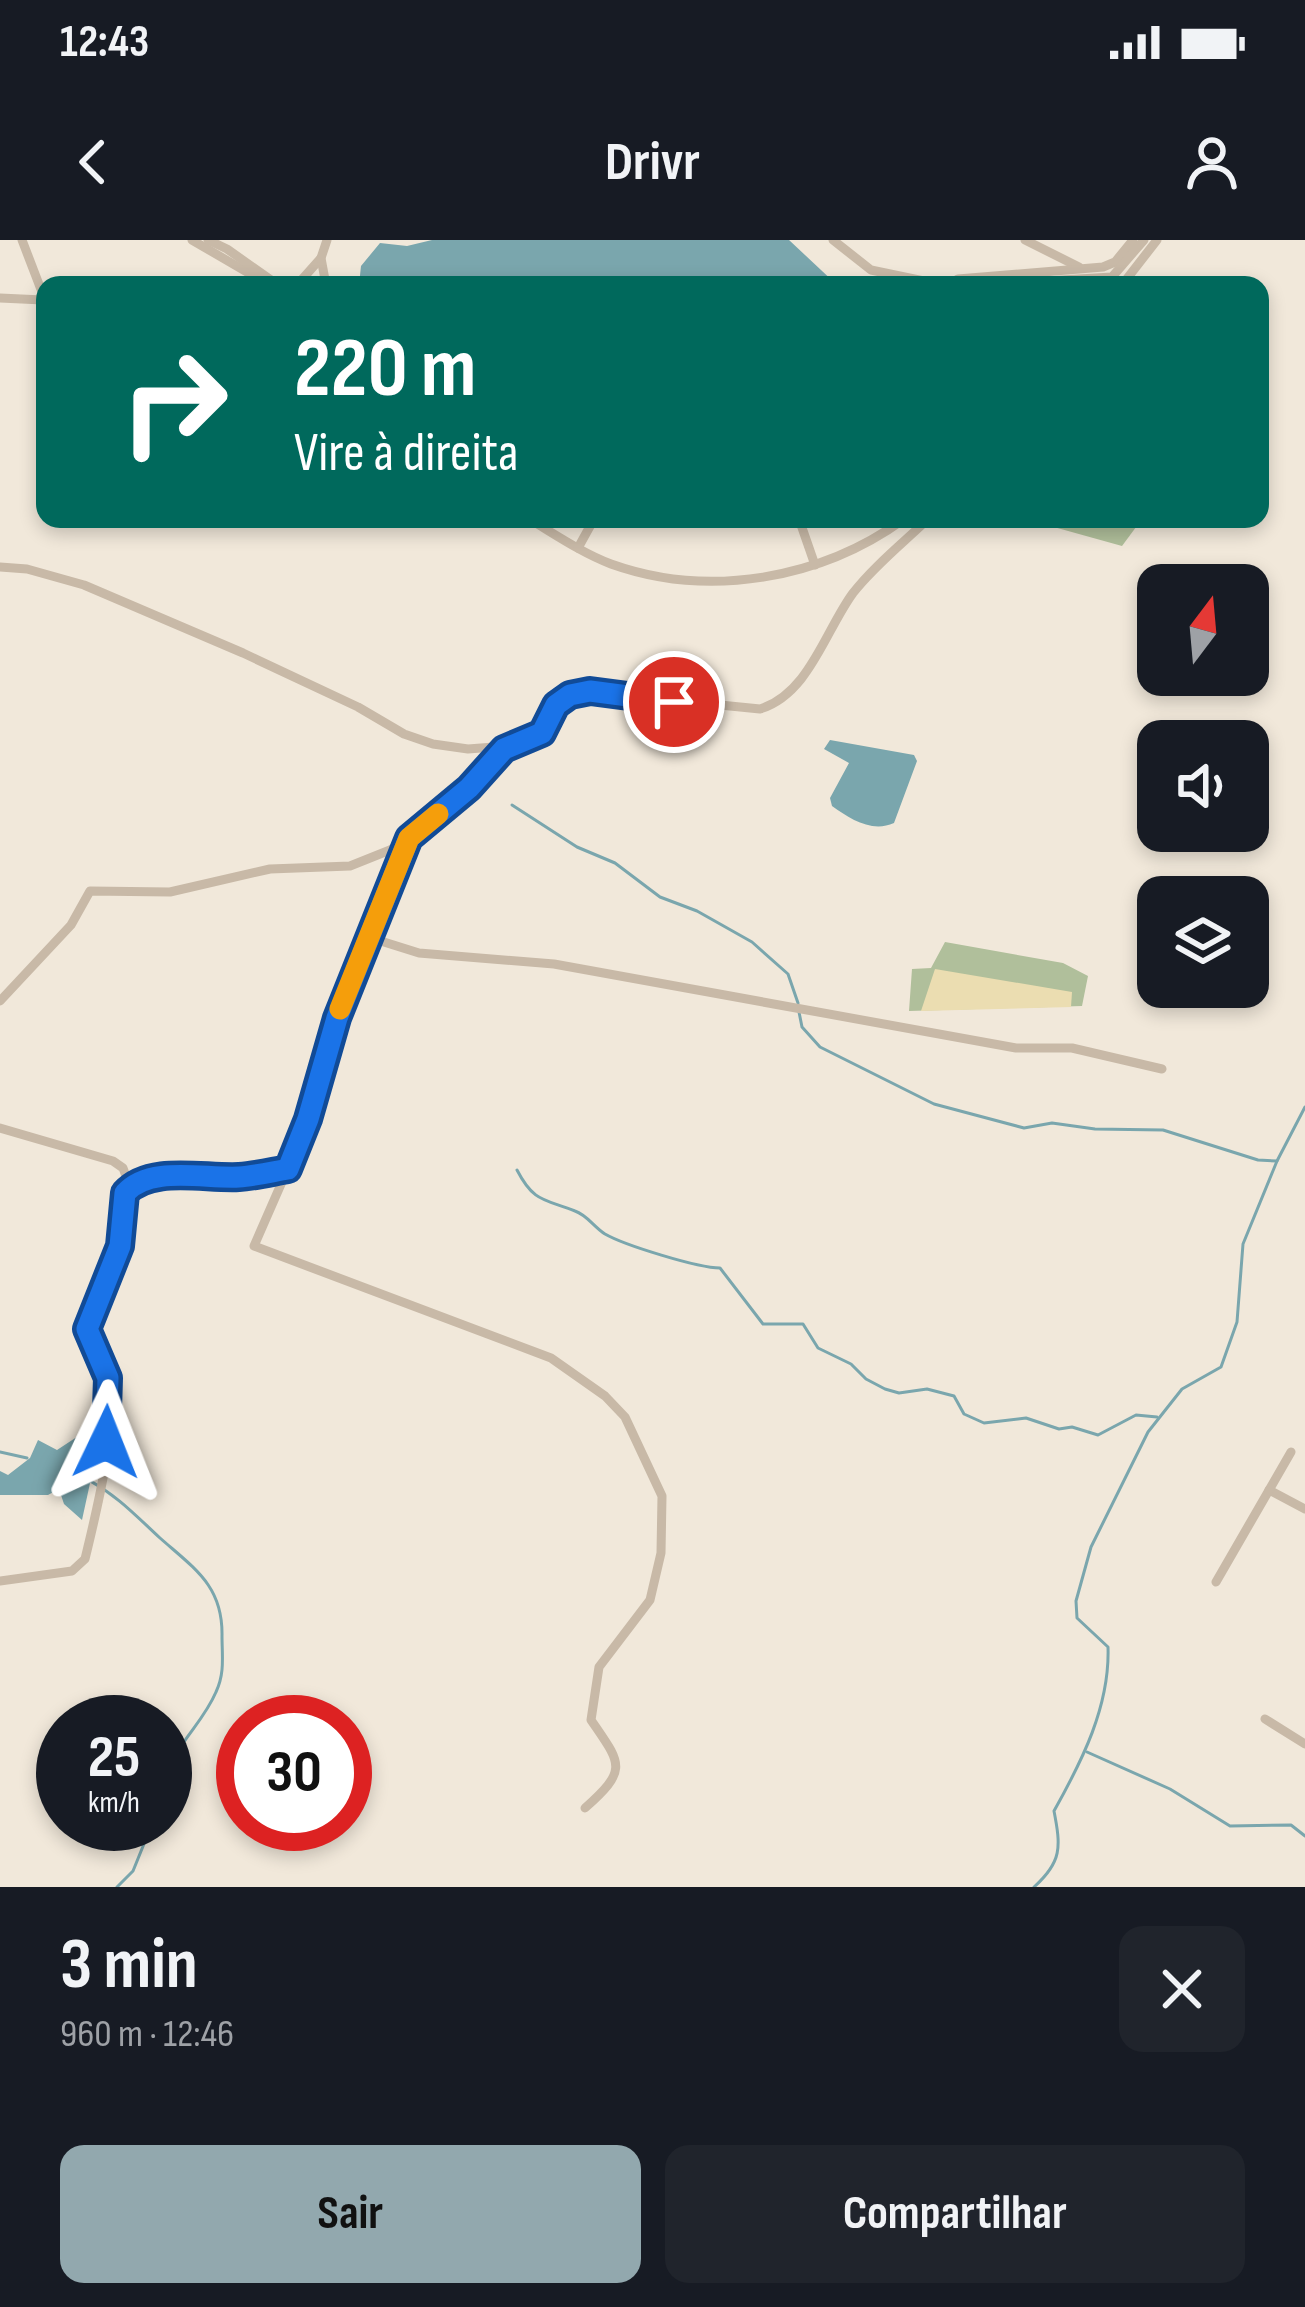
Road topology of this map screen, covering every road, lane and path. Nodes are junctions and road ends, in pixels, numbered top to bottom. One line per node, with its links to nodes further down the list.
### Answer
1 (22, 240): 24 (street)
2 (192, 240): 15 (street)
3 (208, 240): 16 (street)
4 (327, 240): 11 (street)
5 (833, 240): 19 (street)
6 (1025, 240): 10 (street)
7 (1133, 240): 12 (street)
8 (1144, 240): 12 (street)
9 (1156, 240): 23 (street)
10 (1047, 254): 13 (street); 14 (street)
11 (321, 258): 17 (street); 18 (street)
12 (1118, 267): 13 (street); 22 (street)
13 (1082, 268): 14 (street)
14 (1044, 269): 20 (street); 21 (street)
15 (253, 276)
16 (265, 276)
17 (305, 276)
18 (324, 276)
19 (903, 276)
20 (984, 276)
21 (1040, 276)
22 (1107, 276)
23 (1129, 276)
24 (36, 279)
25 (0, 298): 26 (street)
26 (36, 300)
27 (544, 528): 32 (street)
28 (589, 528): 32 (street)
29 (803, 528): 33 (street)
30 (890, 528): 33 (street)
31 (919, 528): 35 (street)
32 (578, 548): 33 (street)
33 (815, 565)
34 (0, 567): 35 (street)
35 (504, 749): 36 (street)
36 (409, 838): 37 (street); 38 (street)
37 (368, 937): 39 (street); 41 (street)
38 (0, 1001)
39 (1162, 1069)
40 (0, 1128): 42 (street)
41 (288, 1169): 42 (street); 50 (street)
42 (130, 1187): 46 (street)
43 (1291, 1452): 44 (street)
44 (1269, 1490): 45 (street); 47 (street)
45 (1305, 1509)
46 (0, 1581)
47 (1216, 1582)
48 (1265, 1719): 49 (street)
49 (1305, 1744)
50 (584, 1808)

